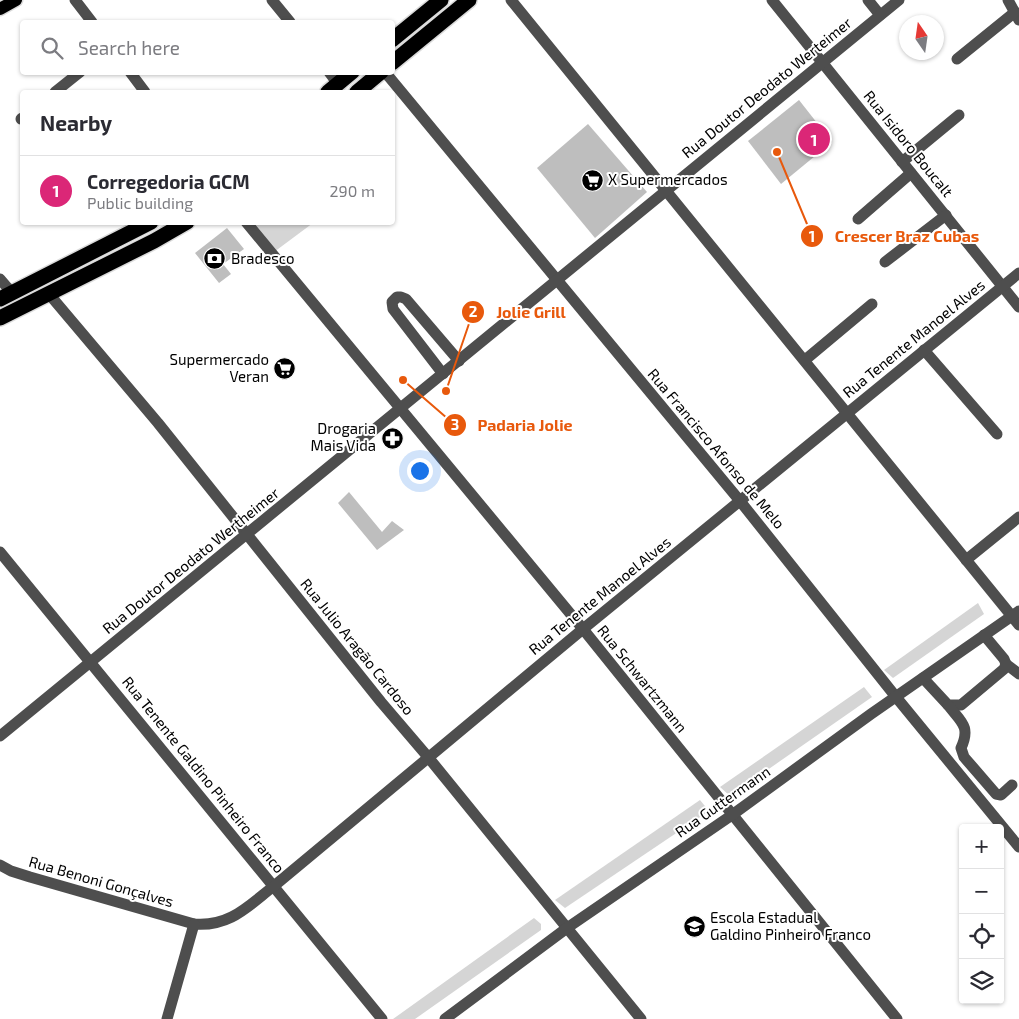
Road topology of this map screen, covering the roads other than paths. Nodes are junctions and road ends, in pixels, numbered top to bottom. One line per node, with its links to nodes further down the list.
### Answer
1 (16, 0): 11 (main road)
2 (75, 0): 14 (street)
3 (272, 0): 15 (street)
4 (441, 0): 16 (highway)
5 (469, 0): 18 (highway)
6 (511, 0): 32 (street)
7 (772, 0): 19 (street, Rua Isidoro Boucalt)
8 (868, 0): 12 (street)
9 (899, 0): 12 (street, Rua Doutor Deodato Werteimer)
10 (1008, 0): 13 (street)
11 (0, 10)
12 (880, 15): 19 (street, Rua Doutor Deodato Werteimer)
13 (1017, 16): 17 (street)
14 (90, 20)
15 (288, 20)
16 (395, 38)
17 (957, 59)
18 (395, 61)
19 (824, 62): 30 (street, Rua Isidoro Boucalt); 32 (street, Rua Doutor Deodato Werteimer)
20 (76, 75): 26 (street)
21 (132, 75): 27 (street)
22 (346, 75): 25 (highway)
23 (377, 75): 28 (highway)
24 (387, 75): 41 (street, Rua Francisco Afonso de Melo)
25 (331, 83)
26 (58, 90)
27 (144, 90)
28 (359, 90)
29 (959, 115): 30 (street)
30 (902, 162): 31 (street, Rua Isidoro Boucalt)
31 (911, 173): 33 (street, Rua Isidoro Boucalt); 34 (street)
32 (666, 190): 41 (street, Rua Doutor Deodato Werteimer); 50 (street)
33 (946, 215): 38 (street); 43 (street, Rua Isidoro Boucalt)
34 (858, 219)
35 (145, 225): 42 (highway)
36 (181, 225): 44 (highway)
37 (248, 225): 53 (street, Rua Schwartzmann)
38 (885, 262)
39 (1019, 273): 43 (street, Rua Tenente Manoel Alves)
40 (0, 279): 45 (street)
41 (557, 280): 51 (street, Rua Doutor Deodato Werteimer); 56 (street, Rua Francisco Afonso de Melo)
42 (32, 284): 44 (highway); 45 (highway)
43 (1002, 286): 47 (street, Rua Isidoro Boucalt); 49 (street, Rua Tenente Manoel Alves)
44 (49, 294): 48 (highway); 58 (street, Rua Julio Aragão Cardoso)
45 (6, 296)
46 (872, 304): 50 (street)
47 (1019, 307)
48 (0, 318)
49 (924, 350): 54 (street, Rua Tenente Manoel Alves); 55 (street)
50 (805, 360): 54 (street)
51 (459, 361): 52 (street, Rua Doutor Deodato Werteimer); 52 (street)
52 (443, 374): 53 (street, Rua Doutor Deodato Werteimer)
53 (400, 409): 58 (street, Rua Doutor Deodato Wertheimer); 62 (street, Rua Schwartzmann)
54 (846, 413): 56 (street, Rua Tenente Manoel Alves); 60 (street)
55 (997, 434)
56 (740, 500): 62 (street, Rua Tenente Manoel Alves); 68 (street, Rua Francisco Afonso de Melo)
57 (1019, 517): 60 (street)
58 (246, 535): 64 (street, Rua Doutor Deodato Wertheimer); 71 (street, Rua Julio Aragão Cardoso)
59 (0, 552): 64 (street, Rua Tenente Galdino Pinheiro Franco)
60 (966, 560): 61 (street)
61 (1017, 617): 63 (street, Rua Guttermann)
62 (583, 629): 71 (street, Rua Tenente Manoel Alves); 73 (street, Rua Schwartzmann)
63 (984, 635): 65 (street); 67 (street, Rua Guttermann)
64 (91, 662): 70 (street, Rua Doutor Deodato Wertheimer); 76 (street, Rua Tenente Galdino Pinheiro Franco)
65 (1006, 664): 66 (street); 69 (street)
66 (1019, 674)
67 (923, 678): 68 (street, Rua Guttermann); 69 (street)
68 (896, 697): 73 (street, Rua Guttermann); 74 (street, Rua Francisco Afonso de Melo)
69 (948, 705): 72 (street)
70 (0, 736)
71 (428, 757): 76 (street, Rua Tenente Manoel Alves); 78 (street, Rua Julio Aragão Cardoso)
72 (1012, 785)
73 (732, 815): 78 (street, Rua Guttermann); 83 (street, Rua Schwartzmann)
74 (1019, 848)
75 (0, 865): 77 (street, Rua Benoni Gonçalves)
76 (274, 886): 77 (street, Rua Tenente Manoel Alves); 80 (street, Rua Tenente Galdino Pinheiro Franco)
77 (194, 924): 79 (street)
78 (567, 928): 81 (street, Rua Guttermann); 82 (street, Rua Julio Aragão Cardoso)
79 (167, 1019)
80 (382, 1019)
81 (445, 1019)
82 (641, 1019)
83 (897, 1019)

